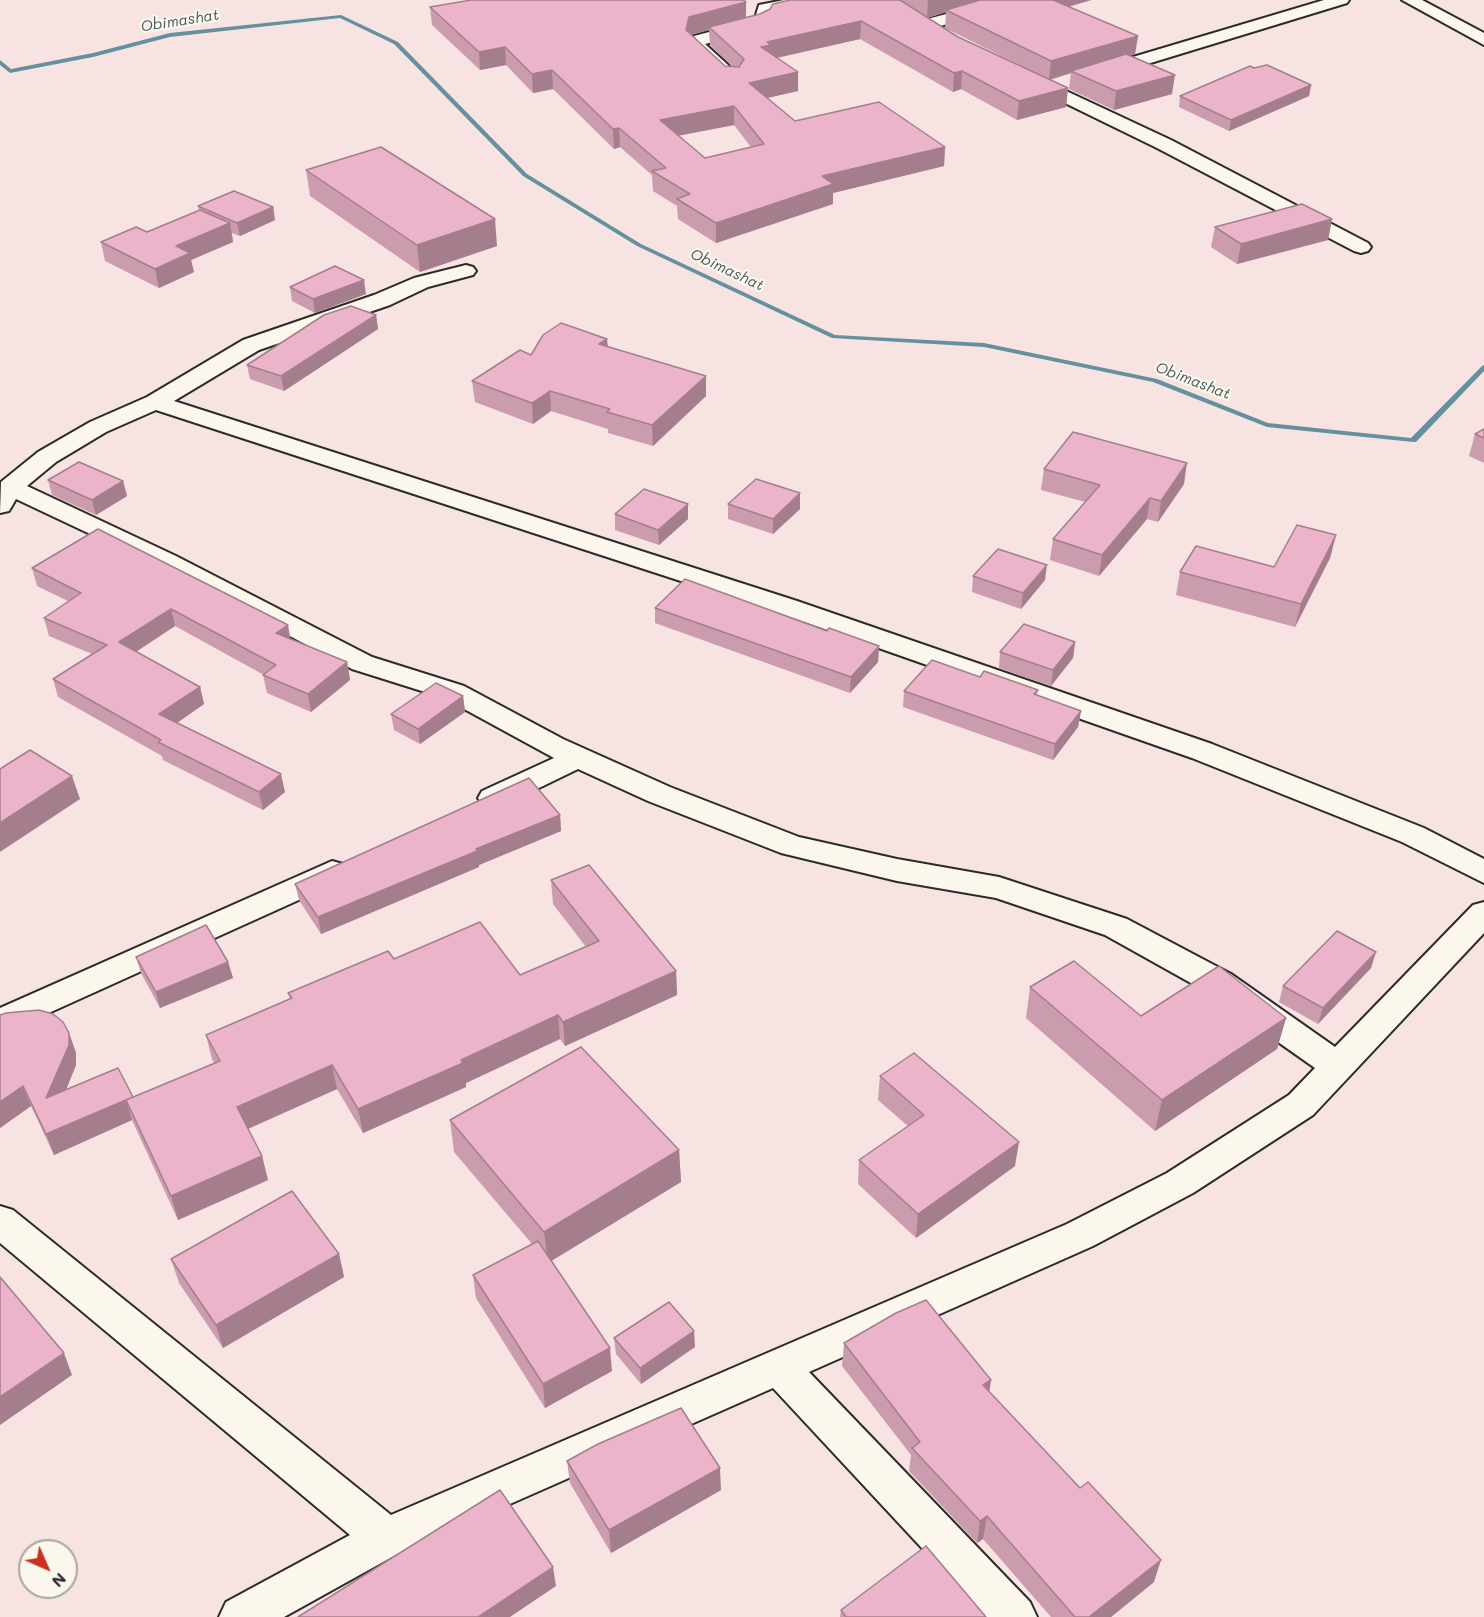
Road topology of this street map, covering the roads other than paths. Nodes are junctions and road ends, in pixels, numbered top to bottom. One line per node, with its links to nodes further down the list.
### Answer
1 (806, 0): 10 (street)
2 (1016, 0): 6 (street)
3 (1341, 0): 11 (street)
4 (1410, 0): 8 (street)
5 (909, 15): 6 (street)
6 (926, 25): 7 (street)
7 (944, 36)
8 (1484, 40)
9 (1017, 74): 11 (street)
10 (734, 79)
11 (1049, 88): 12 (street)
12 (1361, 247)
13 (466, 271): 14 (street)
14 (155, 402): 15 (street); 19 (street)
15 (5, 497): 22 (street)
16 (566, 764): 17 (street)
17 (469, 809)
18 (362, 859): 21 (street)
19 (1484, 872)
20 (1484, 913): 22 (street)
21 (0, 1022)
22 (1337, 1066): 24 (street)
23 (0, 1221): 25 (street)
24 (780, 1368): 25 (street); 27 (street)
25 (386, 1538): 26 (street)
26 (241, 1617)
27 (1015, 1617)

